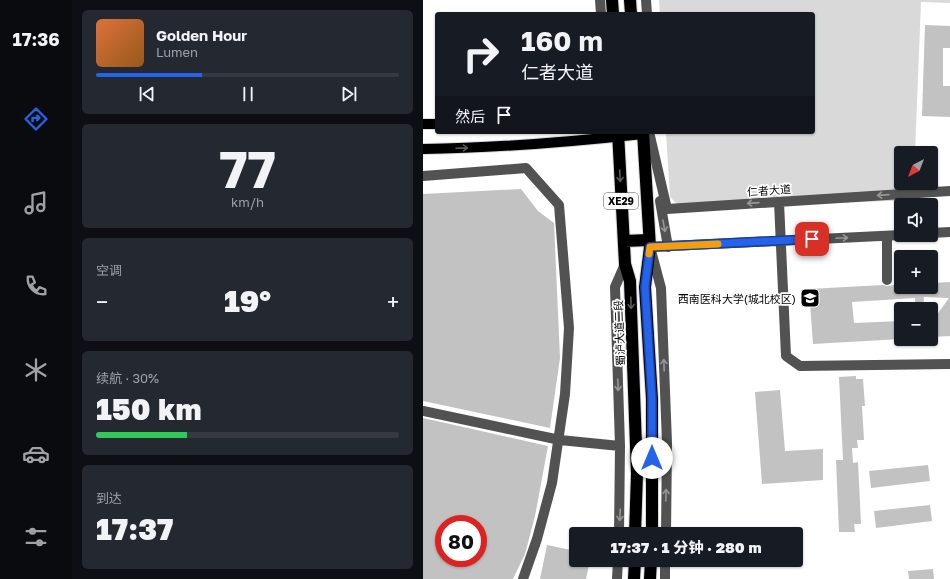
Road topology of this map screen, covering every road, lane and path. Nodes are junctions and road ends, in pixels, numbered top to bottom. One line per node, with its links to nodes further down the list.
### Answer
1 (600, 0): 5 (street)
2 (612, 0): 6 (highway)
3 (630, 0): 7 (highway)
4 (646, 0): 8 (street)
5 (601, 12)
6 (613, 12)
7 (631, 12)
8 (647, 12)
9 (423, 124): 10 (main road)
10 (435, 124)
11 (645, 134): 25 (highway, XE29)
12 (645, 134): 26 (street, one-way to 26)
13 (646, 134): 18 (street, 仁者大道, one-way to 13)
14 (618, 135): 15 (main road, one-way to 14); 24 (highway, 蜀泸大道二段 / XE29, one-way to 24)
15 (423, 149)
16 (423, 176): 31 (street)
17 (950, 191): 18 (street, 仁者大道, one-way to 18)
18 (779, 202): 23 (street)
19 (950, 232): 20 (street)
20 (938, 233)
21 (887, 236): 22 (street); 23 (street, one-way to 21); 28 (street)
22 (894, 236)
23 (782, 241): 26 (street); 29 (street)
24 (624, 242): 25 (highway); 27 (highway, 蜀泸大道二段 / XE29)
25 (649, 244): 26 (street); 35 (highway, XE29); 36 (street, one-way to 25)
26 (668, 247)
27 (625, 264): 32 (street, one-way to 32); 34 (highway, 蜀泸大道二段 / XE29, one-way to 34)
28 (887, 280)
29 (950, 364)
30 (423, 411): 31 (street)
31 (559, 440): 32 (street); 41 (street)
32 (620, 446): 33 (street, one-way to 33)
33 (619, 527)
34 (635, 527)
35 (651, 527)
36 (666, 527)
37 (618, 567): 42 (street)
38 (634, 567): 43 (highway)
39 (651, 567): 44 (highway)
40 (665, 567): 45 (street)
41 (523, 579)
42 (617, 579)
43 (633, 579)
44 (650, 579)
45 (665, 579)

